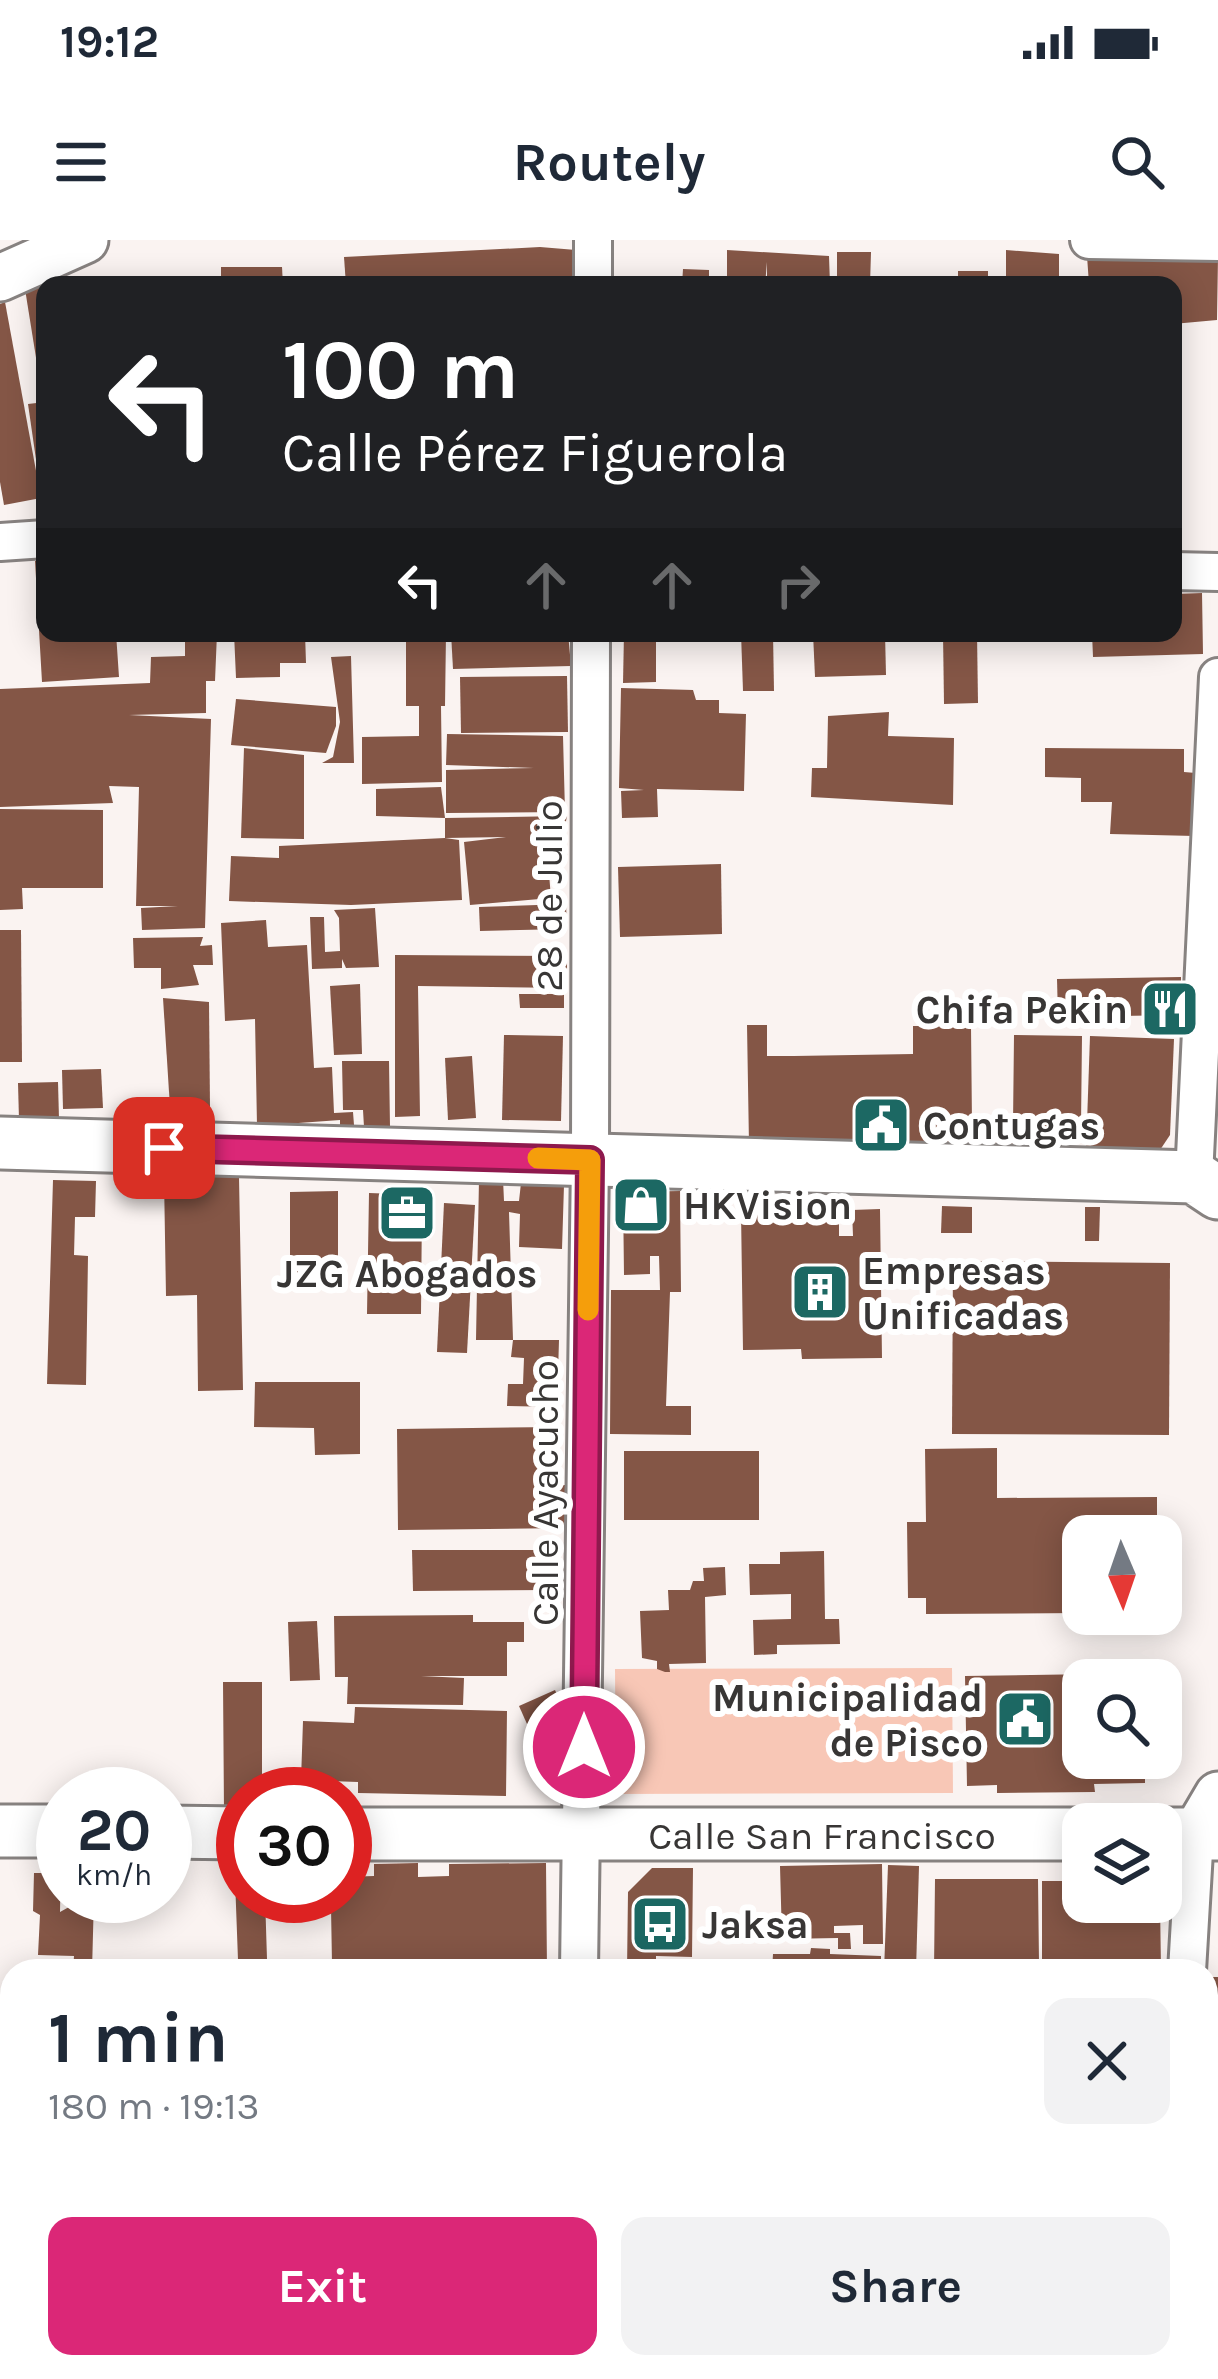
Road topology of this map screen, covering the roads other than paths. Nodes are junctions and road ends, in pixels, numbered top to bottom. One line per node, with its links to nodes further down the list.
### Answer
1 (85, 240): 6 (street)
2 (593, 240): 5 (street)
3 (1089, 240): 4 (street)
4 (1218, 242)
5 (592, 276)
6 (0, 278)
7 (36, 540): 8 (street)
8 (0, 542)
9 (1182, 571): 10 (street)
10 (1218, 572)
11 (592, 642): 14 (street, 28 de Julio)
12 (1218, 677): 15 (street)
13 (0, 1143): 14 (main road)
14 (590, 1160): 15 (main road); 21 (street, Calle Ayacucho)
15 (1206, 1185)
16 (1198, 1824): 23 (street)
17 (0, 1831): 18 (main road)
18 (36, 1832)
19 (372, 1834): 21 (main road, Calle San Francisco)
20 (1062, 1834): 21 (main road, Calle San Francisco)
21 (584, 1835): 22 (street, Calle Ayacucho)
22 (579, 1959)
23 (1188, 1959)

